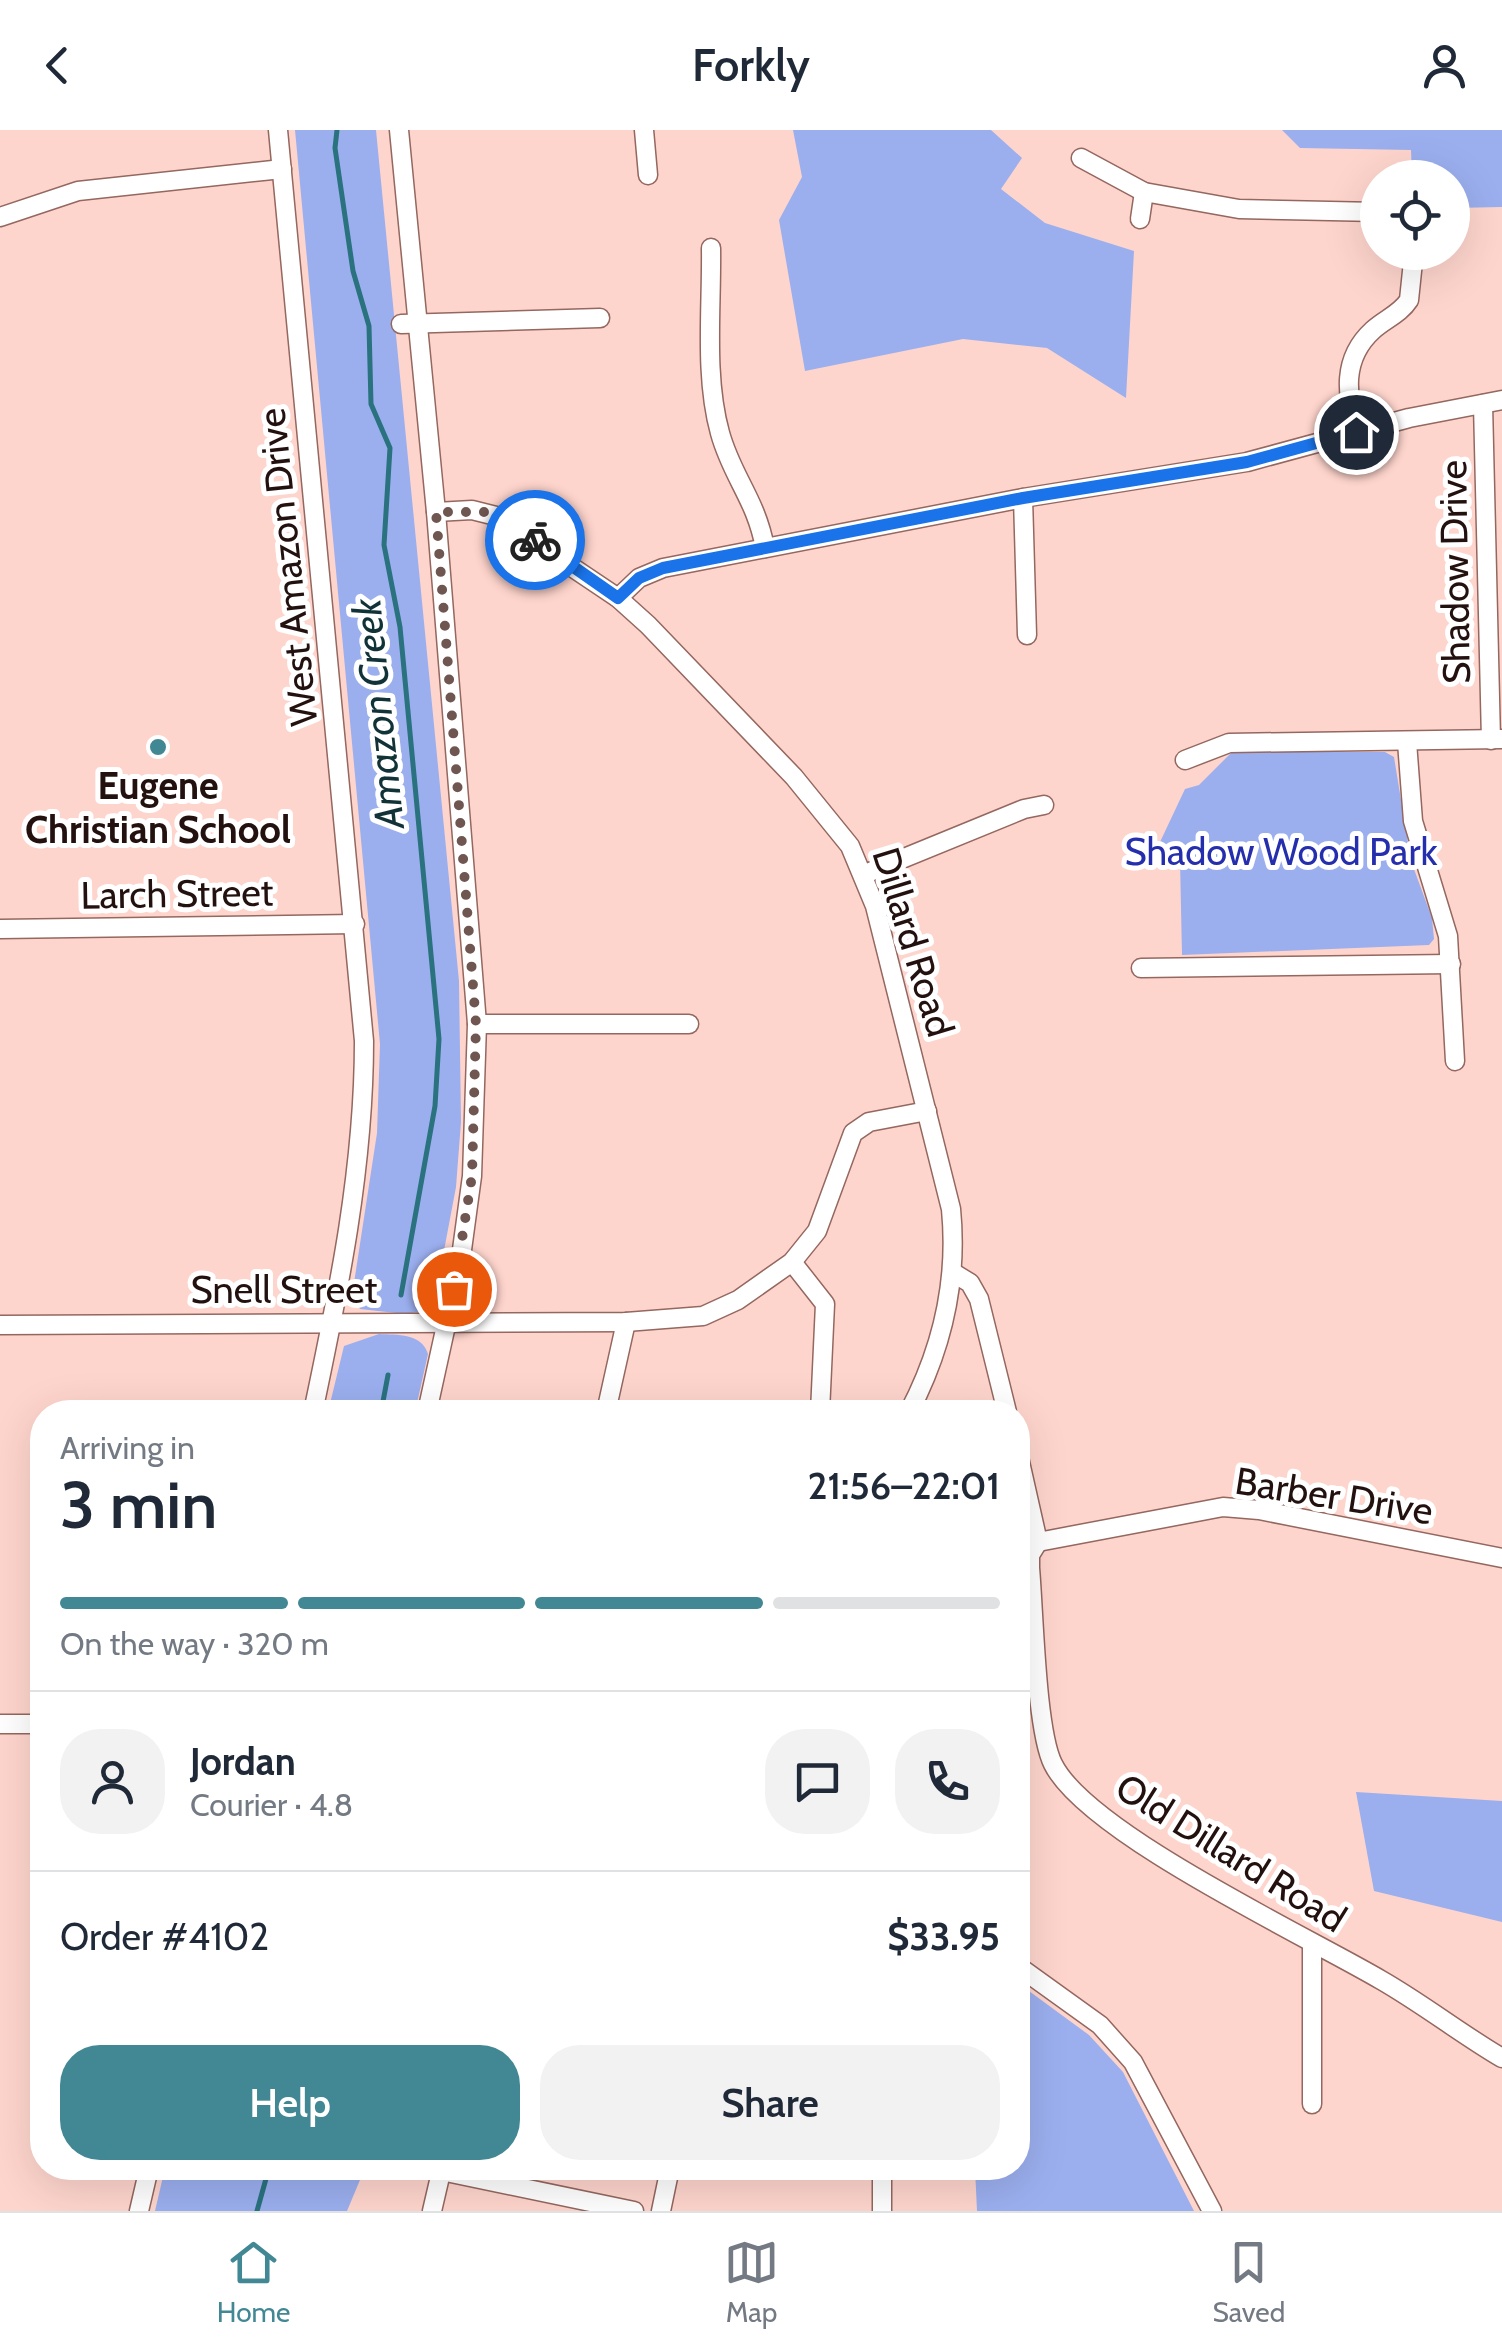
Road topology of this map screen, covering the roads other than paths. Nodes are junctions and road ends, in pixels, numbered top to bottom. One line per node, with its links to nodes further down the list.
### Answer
1 (278, 130): 5 (street, West Amazon Drive)
2 (399, 130): 14 (street)
3 (644, 130): 6 (street)
4 (1082, 158): 7 (street)
5 (282, 168): 9 (street); 28 (street, West Amazon Drive)
6 (648, 175)
7 (1144, 192): 8 (street); 10 (street)
8 (1360, 212)
9 (0, 217)
10 (1140, 219)
11 (711, 248): 19 (street)
12 (1412, 270): 16 (street)
13 (600, 318): 14 (street)
14 (410, 323): 18 (street)
15 (1493, 402): 16 (street); 20 (street, Shadow Drive)
16 (1356, 432): 17 (street)
17 (1023, 498): 19 (street); 22 (street)
18 (436, 512): 21 (street, Dillard Road); 32 (street)
19 (765, 548): 21 (street)
20 (1495, 562): 23 (street, Shadow Drive)
21 (618, 598): 27 (street, Dillard Road)
22 (1026, 636)
23 (1496, 740): 24 (street)
24 (1407, 742): 25 (street); 30 (street)
25 (1185, 760)
26 (1044, 805): 27 (street)
27 (865, 874): 35 (street, Dillard Road)
28 (356, 924): 29 (street, Larch Street); 38 (street, West Amazon Drive)
29 (0, 928)
30 (1452, 964): 31 (street); 34 (street)
31 (1141, 968)
32 (476, 1024): 33 (street); 39 (street)
33 (689, 1024)
34 (1456, 1061)
35 (927, 1110): 36 (street, Snell Street); 37 (street, Dillard Road)
36 (792, 1262): 40 (street, Snell Street); 45 (street)
37 (952, 1272): 46 (street, Dillard Road); 47 (street)
38 (332, 1322): 39 (street, Snell Street); 41 (street, Snell Street); 42 (street, West Amazon Drive)
39 (447, 1322): 40 (street, Snell Street); 43 (street)
40 (626, 1322): 44 (street)
41 (0, 1325)
42 (316, 1400)
43 (430, 1400)
44 (609, 1400)
45 (821, 1400)
46 (914, 1400)
47 (1004, 1400)
48 (1030, 1506): 49 (street, Old Dillard Road)
49 (1038, 1542): 50 (street, Barber Drive); 53 (street, Old Dillard Road)
50 (1502, 1558)
51 (0, 1724): 52 (street)
52 (30, 1724)
53 (1312, 1943): 55 (street, Old Dillard Road); 56 (street)
54 (1030, 1974): 67 (street)
55 (1502, 2058)
56 (1312, 2104)
57 (146, 2180): 62 (street)
58 (436, 2180): 63 (street)
59 (489, 2180): 64 (street)
60 (667, 2180): 65 (street)
61 (882, 2180): 66 (street)
62 (139, 2211)
63 (432, 2211)
64 (634, 2211)
65 (660, 2211)
66 (882, 2211)
67 (1212, 2211)

